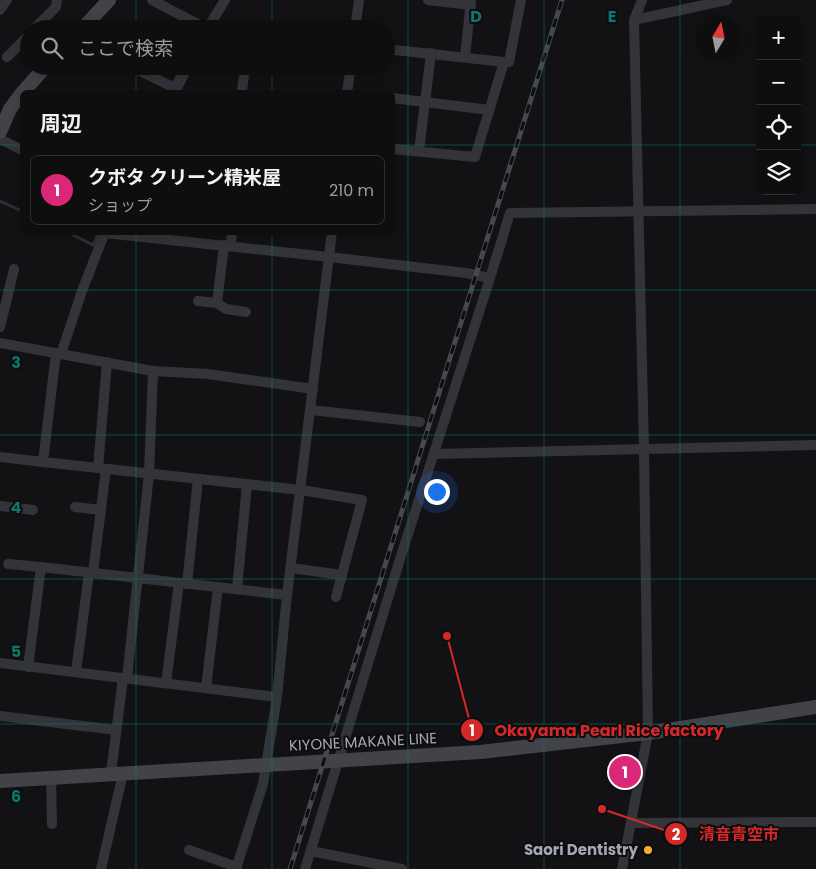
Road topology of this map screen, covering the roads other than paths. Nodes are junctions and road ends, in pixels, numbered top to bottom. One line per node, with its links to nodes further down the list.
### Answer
1 (7, 0): 13 (street)
2 (57, 0): 14 (street)
3 (109, 0): 15 (main road)
4 (152, 0): 11 (street)
5 (225, 0): 17 (street)
6 (359, 0): 18 (street)
7 (428, 0): 12 (street)
8 (521, 0): 25 (street)
9 (642, 0): 19 (street)
10 (726, 0): 19 (street)
11 (164, 3): 16 (street)
12 (471, 3): 24 (street)
13 (0, 10)
14 (43, 20)
15 (90, 20)
16 (192, 20)
17 (211, 20)
18 (356, 20)
19 (634, 20): 46 (street)
20 (20, 44): 23 (street)
21 (395, 50): 22 (street)
22 (431, 53): 24 (street); 37 (street)
23 (7, 57)
24 (465, 57): 25 (street)
25 (504, 62): 38 (street)
26 (38, 75): 32 (main road)
27 (148, 75): 31 (street)
28 (182, 75): 31 (street)
29 (245, 75): 33 (street)
30 (350, 75): 34 (street)
31 (174, 88)
32 (26, 90)
33 (242, 90)
34 (347, 90)
35 (20, 97): 39 (main road)
36 (395, 98): 37 (street)
37 (425, 102): 38 (street); 44 (street)
38 (489, 110): 44 (street)
39 (3, 117): 40 (main road)
40 (0, 132)
41 (0, 139): 42 (street)
42 (20, 149)
43 (395, 149): 44 (street)
44 (418, 151)
45 (816, 208): 46 (street)
46 (638, 213): 54 (street); 67 (street)
47 (104, 235): 60 (street)
48 (124, 235): 51 (street)
49 (231, 235): 51 (street)
50 (332, 235): 52 (street)
51 (227, 246): 52 (street); 56 (street)
52 (329, 257): 54 (street); 63 (street)
53 (14, 269): 58 (street)
54 (490, 278): 68 (street)
55 (198, 301): 56 (street)
56 (217, 303): 57 (street)
57 (246, 312)
58 (0, 327)
59 (0, 343): 60 (street)
60 (58, 354): 61 (street); 70 (street)
61 (107, 362): 62 (street); 71 (street)
62 (153, 371): 63 (street); 72 (street)
63 (313, 389): 64 (street)
64 (311, 410): 65 (street); 75 (street)
65 (420, 422)
66 (816, 445): 67 (street)
67 (644, 449): 68 (street); 101 (street)
68 (434, 454): 102 (street)
69 (0, 457): 70 (street)
70 (43, 462): 71 (street)
71 (102, 469): 72 (street); 79 (street)
72 (149, 474): 73 (street); 85 (street)
73 (198, 479): 74 (street); 86 (street)
74 (247, 484): 75 (street); 88 (street)
75 (301, 490): 82 (street); 84 (street)
76 (0, 506): 78 (street)
77 (75, 507): 79 (street)
78 (33, 510)
79 (101, 510): 83 (street)
80 (8, 564): 81 (street)
81 (41, 568): 83 (street); 92 (street)
82 (291, 568): 84 (street); 89 (street)
83 (91, 573): 85 (street); 93 (street)
84 (342, 575): 90 (street)
85 (139, 578): 86 (street); 94 (street)
86 (183, 583): 87 (street); 95 (street)
87 (218, 587): 88 (street); 96 (street)
88 (237, 589): 89 (street)
89 (287, 595): 97 (street)
90 (336, 597)
91 (0, 663): 92 (street)
92 (28, 667): 93 (street)
93 (76, 672): 94 (street)
94 (125, 678): 95 (street); 100 (street)
95 (166, 683): 96 (street)
96 (206, 688): 97 (street)
97 (277, 697): 103 (street)
98 (816, 707): 101 (main road, KIYONE MAKANE LINE)
99 (0, 716): 100 (street)
100 (116, 730): 104 (street)
101 (648, 733): 102 (main road, KIYONE MAKANE LINE); 108 (street)
102 (338, 760): 103 (main road, KIYONE MAKANE LINE); 111 (street)
103 (267, 763): 104 (main road, KIYONE MAKANE LINE); 113 (street)
104 (117, 773): 105 (main road, KIYONE MAKANE LINE); 112 (street)
105 (52, 778): 106 (main road, KIYONE MAKANE LINE); 109 (street)
106 (0, 781)
107 (816, 822): 108 (street)
108 (631, 823): 116 (street)
109 (52, 824)
110 (189, 850): 113 (street)
111 (311, 850): 114 (street); 115 (street)
112 (104, 868)
113 (237, 868)
114 (306, 869)
115 (402, 869)
116 (622, 869)

